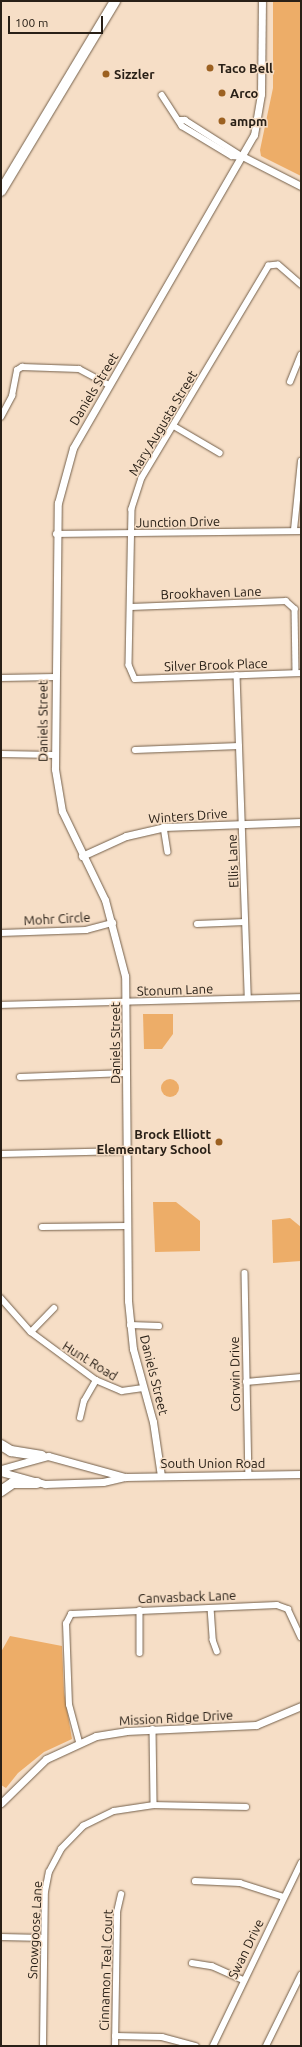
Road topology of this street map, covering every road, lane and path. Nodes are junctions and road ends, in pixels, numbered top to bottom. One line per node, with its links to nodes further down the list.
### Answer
1 (115, 1): 7 (highway)
2 (262, 1): 5 (street, Daniels Street)
3 (162, 96): 4 (street)
4 (179, 120): 5 (street); 5 (street)
5 (244, 157): 6 (street); 11 (street, Daniels Street)
6 (301, 186)
7 (1, 191)
8 (301, 285): 13 (street, Mary Augusta Street)
9 (301, 355): 10 (street)
10 (290, 382)
11 (109, 385): 12 (street); 18 (street, Daniels Street)
12 (1, 418)
13 (174, 426): 14 (street); 19 (street, Mary Augusta Street)
14 (220, 453)
15 (301, 461): 16 (street)
16 (294, 530): 17 (street, Junction Drive); 19 (street, Junction Drive)
17 (301, 531)
18 (56, 534): 19 (street, Junction Drive); 23 (street, Daniels Street)
19 (131, 534): 20 (street, Mary Augusta Street)
20 (131, 606): 21 (street, Brookhaven Lane); 24 (street, Mary Augusta Street)
21 (298, 673): 22 (street, Silver Brook Place)
22 (237, 675): 24 (street, Silver Brook Place); 26 (street, Ellis Lane)
23 (55, 677): 25 (street); 29 (street, Daniels Street)
24 (132, 677)
25 (1, 678)
26 (239, 746): 27 (street); 31 (street, Ellis Lane)
27 (135, 750)
28 (1, 754): 29 (street)
29 (54, 756): 34 (street, Daniels Street)
30 (301, 822): 31 (street, Winters Drive)
31 (242, 824): 32 (street, Winters Drive); 35 (street, Ellis Lane)
32 (164, 827): 33 (street); 34 (street, Winters Drive)
33 (168, 852)
34 (82, 856): 36 (street, Daniels Street)
35 (245, 922): 37 (street); 40 (street, Ellis Lane)
36 (113, 923): 38 (street, Mohr Circle); 41 (street, Daniels Street)
37 (197, 924)
38 (1, 933)
39 (301, 997): 40 (street, Stonum Lane)
40 (248, 998): 41 (street, Stonum Lane)
41 (128, 1002): 42 (street, Stonum Lane); 43 (street, Daniels Street)
42 (1, 1005)
43 (127, 1073): 44 (street); 45 (street, Daniels Street)
44 (20, 1077)
45 (127, 1151): 46 (street); 47 (street, Daniels Street)
46 (1, 1154)
47 (127, 1226): 48 (street); 52 (street, Daniels Street)
48 (42, 1227)
49 (245, 1273): 57 (street, Corwin Drive)
50 (1, 1298): 54 (street, Hunt Road)
51 (54, 1308): 54 (street)
52 (130, 1325): 53 (street); 58 (street, Daniels Street)
53 (159, 1326)
54 (31, 1332): 56 (street, Hunt Road)
55 (301, 1377): 57 (street)
56 (96, 1380): 58 (street, Hunt Road); 59 (street)
57 (246, 1382): 65 (street, Corwin Drive)
58 (143, 1388): 66 (street, Daniels Street)
59 (80, 1418)
60 (1, 1445): 61 (highway)
61 (42, 1456): 62 (street); 67 (street, South Union Road)
62 (1, 1469)
63 (1, 1472): 68 (street, South Union Road)
64 (301, 1474): 65 (street, South Union Road)
65 (249, 1475): 66 (street, South Union Road)
66 (161, 1476): 67 (street, South Union Road)
67 (125, 1477): 68 (street, South Union Road)
68 (37, 1483): 69 (highway)
69 (1, 1491)
70 (211, 1608): 71 (street, Canvasback Lane); 72 (street, Canvasback Lane); 73 (street)
71 (140, 1610): 74 (street); 77 (street, Canvasback Lane)
72 (301, 1637)
73 (218, 1651)
74 (140, 1653)
75 (301, 1706): 76 (street, Mission Ridge Drive)
76 (153, 1729): 77 (street, Mission Ridge Drive); 79 (street)
77 (79, 1742): 78 (street, Mission Ridge Drive)
78 (1, 1803)
79 (154, 1805): 80 (street, Snowgoose Lane); 86 (street, Snowgoose Lane)
80 (246, 1806)
81 (301, 1863): 84 (street, Swan Drive)
82 (195, 1881): 84 (street)
83 (121, 1894): 90 (street, Cinnamon Teal Court)
84 (284, 1897): 89 (street, Swan Drive)
85 (1, 1937): 86 (street)
86 (44, 1938): 91 (street, Snowgoose Lane)
87 (192, 1963): 89 (street)
88 (301, 1975): 95 (street)
89 (244, 1980): 94 (street, Swan Drive)
90 (115, 2036): 92 (street, Cinnamon Teal Court); 93 (street)
91 (43, 2046)
92 (115, 2046)
93 (196, 2046)
94 (213, 2046)
95 (266, 2046)

